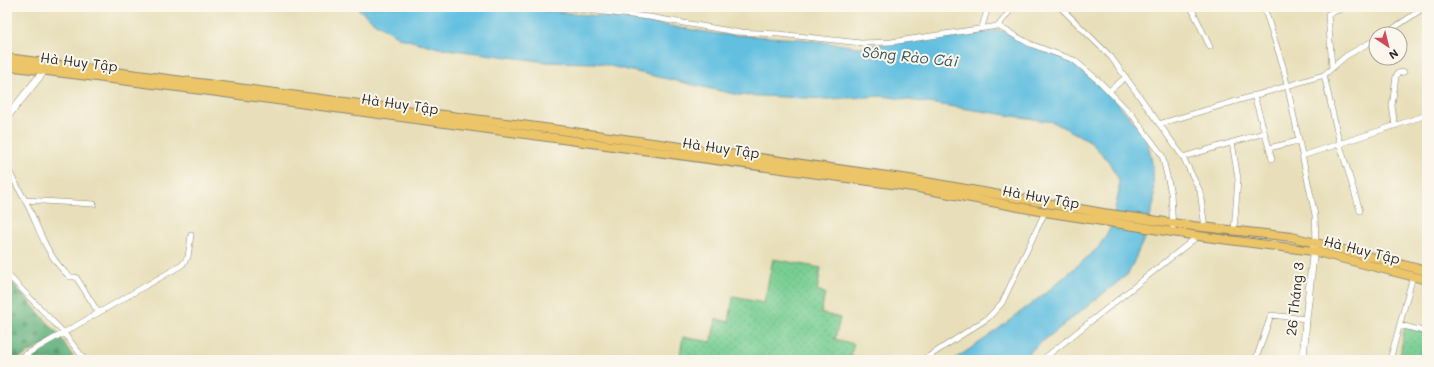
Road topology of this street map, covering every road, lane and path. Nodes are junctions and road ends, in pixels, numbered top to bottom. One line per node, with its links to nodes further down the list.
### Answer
1 (560, 7): 11 (street)
2 (988, 7): 11 (street)
3 (1014, 7): 9 (street)
4 (1060, 7): 20 (street)
5 (1191, 7): 13 (street)
6 (1264, 7): 21 (street)
7 (1347, 7): 16 (street)
8 (1425, 7): 10 (street)
9 (998, 26): 11 (street); 22 (street)
10 (1397, 26)
11 (982, 27)
12 (1368, 44): 16 (street)
13 (1210, 47)
14 (7, 58): 41 (main road, Hà Huy Tập)
15 (7, 66): 17 (main road, Hà Huy Tập)
16 (1332, 68): 19 (street)
17 (44, 71): 25 (street); 40 (main road, Hà Huy Tập)
18 (1404, 72): 27 (street)
19 (1324, 75): 21 (street); 31 (street)
20 (1126, 77): 22 (street); 26 (street)
21 (1287, 85): 23 (street); 29 (street)
22 (1109, 91): 42 (street)
23 (1254, 95): 26 (street); 28 (street)
24 (1427, 115): 27 (street)
25 (7, 117)
26 (1159, 124): 34 (street)
27 (1395, 126): 31 (street)
28 (1264, 133): 30 (street); 32 (street)
29 (1298, 140): 32 (street); 33 (street)
30 (1232, 142): 34 (street); 44 (street)
31 (1340, 145): 33 (street); 39 (street)
32 (1269, 148): 35 (street)
33 (1302, 156): 47 (street)
34 (1183, 157): 43 (street)
35 (1272, 159)
36 (7, 167): 37 (street)
37 (25, 200): 38 (street); 53 (street)
38 (94, 204)
39 (1360, 211)
40 (1045, 212): 41 (main road, Hà Huy Tập); 60 (street)
41 (1102, 216): 42 (main road, Hà Huy Tập)
42 (1173, 227): 43 (main road, Hà Huy Tập); 46 (main road, Hà Huy Tập)
43 (1205, 228): 44 (main road, Hà Huy Tập)
44 (1234, 231): 47 (main road, Hà Huy Tập)
45 (191, 235): 53 (street)
46 (1198, 236): 48 (main road, Hà Huy Tập); 61 (street)
47 (1316, 242): 48 (street, 26 Tháng 3); 49 (main road, Hà Huy Tập)
48 (1313, 251): 51 (main road, Hà Huy Tập); 54 (street, 26 Tháng 3)
49 (1427, 271)
50 (7, 274): 56 (street)
51 (1413, 276): 52 (main road, Hà Huy Tập); 55 (street)
52 (1427, 280)
53 (98, 312): 56 (street)
54 (1306, 319): 62 (street); 63 (street, 26 Tháng 3)
55 (1400, 325): 57 (street); 64 (street)
56 (63, 332): 58 (street); 59 (street)
57 (1427, 332)
58 (16, 360)
59 (85, 360)
60 (923, 360)
61 (1042, 360)
62 (1262, 360)
63 (1303, 360)
64 (1390, 360)

